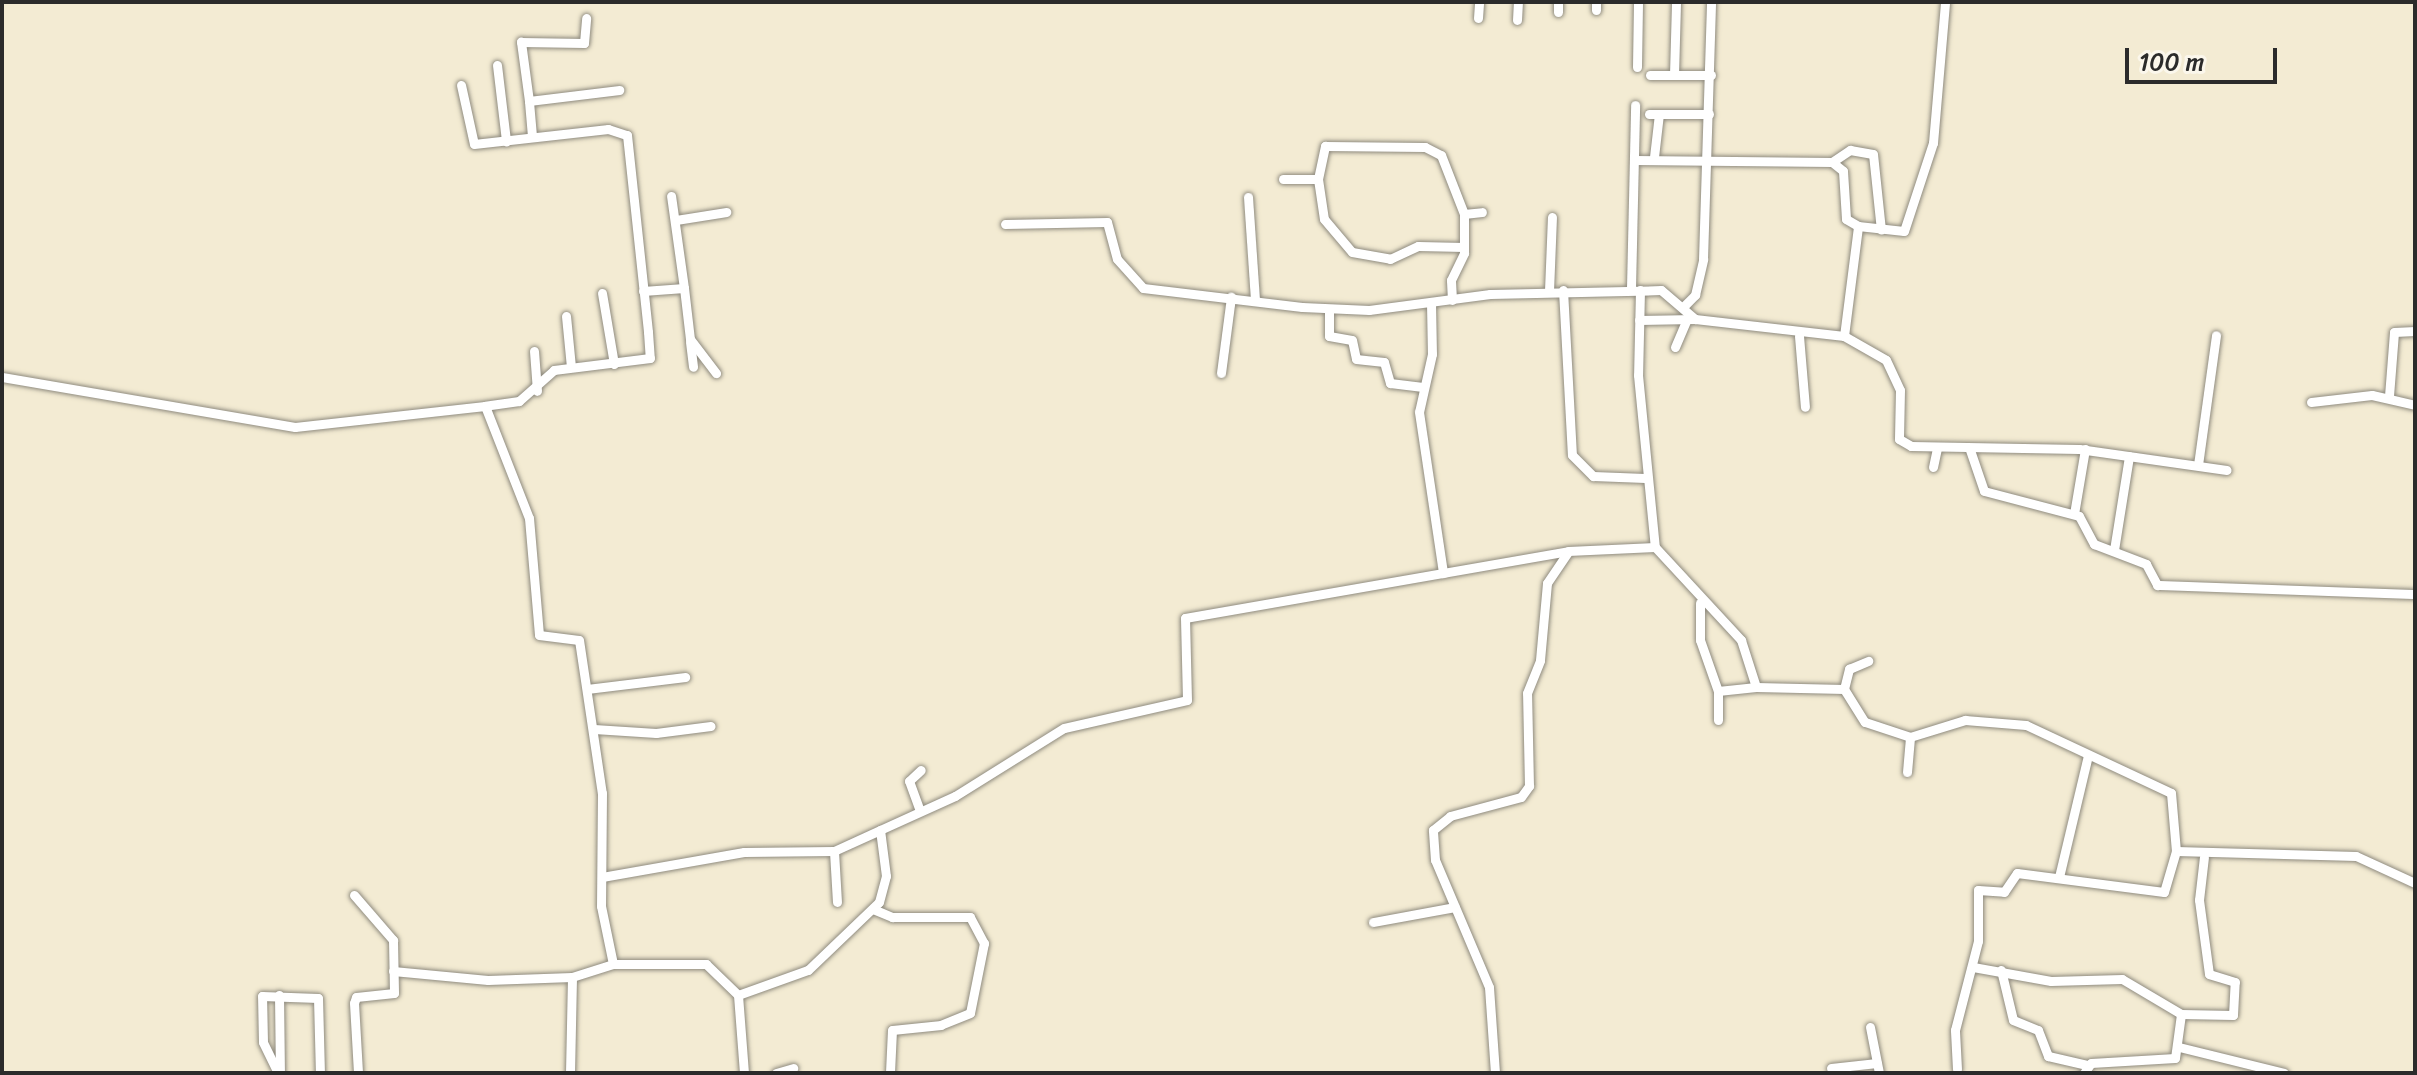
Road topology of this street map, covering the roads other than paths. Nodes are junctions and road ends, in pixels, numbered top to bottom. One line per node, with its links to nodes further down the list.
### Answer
1 (1479, 2): 8 (street)
2 (1518, 2): 9 (street)
3 (1638, 2): 11 (street)
4 (1676, 2): 13 (street)
5 (1711, 2): 14 (street)
6 (1945, 2): 37 (street)
7 (586, 18): 17 (street)
8 (1478, 18)
9 (1517, 20)
10 (497, 65): 21 (street)
11 (1637, 67)
12 (1650, 75): 13 (street)
13 (1674, 75): 14 (street)
14 (1711, 75): 19 (street)
15 (461, 85): 21 (street)
16 (619, 90): 17 (street)
17 (529, 101): 20 (street)
18 (1635, 105): 24 (street)
19 (1709, 114): 22 (street); 23 (street)
20 (532, 136): 21 (street); 42 (street)
21 (506, 141)
22 (1654, 157)
23 (1708, 159): 24 (street); 25 (street); 49 (street)
24 (1635, 160): 40 (street)
25 (1832, 162): 36 (street); 37 (street)
26 (1283, 179): 27 (street)
27 (1318, 179): 32 (street); 38 (street)
28 (671, 196): 34 (street)
29 (1248, 197): 46 (street)
30 (726, 212): 34 (street)
31 (1482, 212): 32 (street)
32 (1464, 214): 38 (street)
33 (1552, 217): 43 (street)
34 (676, 220): 39 (street)
35 (1005, 224): 45 (street)
36 (1858, 226): 37 (street); 57 (street)
37 (1881, 230)
38 (1464, 247): 47 (street)
39 (684, 288): 42 (street); 58 (street)
40 (1636, 289): 41 (street); 49 (street); 53 (street)
41 (1563, 290): 43 (street); 81 (street)
42 (643, 291): 61 (street)
43 (1549, 291): 47 (street)
44 (602, 293): 61 (street)
45 (1231, 297): 46 (street); 65 (street)
46 (1255, 300): 50 (street)
47 (1452, 300): 48 (street)
48 (1431, 303): 50 (street); 67 (street)
49 (1684, 306): 52 (street)
50 (1329, 309): 67 (street)
51 (566, 316): 62 (street)
52 (1691, 319): 53 (street); 56 (street); 59 (street)
53 (1639, 320): 81 (street)
54 (2415, 331): 69 (street)
55 (2216, 335): 78 (street)
56 (1799, 336): 57 (street); 73 (street)
57 (1844, 336): 74 (street)
58 (690, 339): 63 (street); 64 (street)
59 (1675, 347)
60 (534, 351): 68 (street)
61 (614, 364): 62 (street)
62 (571, 367): 68 (street)
63 (693, 367)
64 (716, 373)
65 (1221, 373)
66 (2, 377): 72 (street)
67 (1423, 387): 86 (street)
68 (537, 391): 72 (street)
69 (2389, 396): 70 (street); 71 (street)
70 (2311, 402)
71 (2415, 405)
72 (485, 406): 92 (street)
73 (1805, 407)
74 (1937, 448): 76 (street); 79 (street)
75 (2085, 449): 76 (street); 77 (street); 82 (street)
76 (1970, 450): 82 (street)
77 (2129, 456): 78 (street); 84 (street)
78 (2198, 465): 80 (street)
79 (1933, 467)
80 (2227, 470)
81 (1645, 478): 83 (street)
82 (2074, 514): 84 (street)
83 (1655, 547): 85 (street); 88 (street)
84 (2114, 550): 87 (street)
85 (1568, 551): 86 (street); 112 (street)
86 (1443, 573): 102 (street)
87 (2415, 594)
88 (1700, 603): 91 (street); 94 (street)
89 (1868, 661): 93 (street)
90 (685, 677): 92 (street)
91 (1756, 687): 93 (street); 94 (street)
92 (587, 689): 97 (street)
93 (1844, 689): 98 (street)
94 (1718, 691): 95 (street)
95 (1718, 720)
96 (711, 726): 97 (street)
97 (594, 729): 107 (street)
98 (1910, 737): 99 (street); 101 (street)
99 (2088, 755): 105 (street); 108 (street)
100 (921, 770): 102 (street)
101 (1907, 772)
102 (920, 811): 103 (street)
103 (880, 830): 104 (street); 113 (street)
104 (834, 851): 107 (street); 111 (street)
105 (2176, 851): 106 (street); 108 (street)
106 (2204, 857): 109 (street); 122 (street)
107 (602, 877): 115 (street)
108 (2059, 877): 116 (street)
109 (2415, 883)
110 (354, 895): 118 (street)
111 (837, 902)
112 (1455, 907): 114 (street); 139 (street)
113 (873, 909): 121 (street); 138 (street)
114 (1373, 922)
115 (613, 964): 119 (street); 121 (street)
116 (1973, 967): 117 (street); 130 (street)
117 (2001, 970): 122 (street); 131 (street)
118 (393, 971): 119 (street); 134 (street)
119 (572, 977): 135 (street)
120 (279, 995): 124 (street); 125 (street); 133 (street)
121 (738, 995): 136 (street)
122 (2181, 1014): 126 (street)
123 (1870, 1027): 129 (street)
124 (263, 1042): 125 (street); 132 (street)
125 (280, 1042): 132 (street)
126 (2179, 1047): 131 (street); 140 (street)
127 (793, 1068): 137 (street)
128 (1831, 1068): 129 (street)
129 (1878, 1068)
130 (1957, 1069)
131 (2086, 1069)
132 (279, 1073)
133 (320, 1073)
134 (358, 1073)
135 (570, 1073)
136 (744, 1073)
137 (776, 1073)
138 (890, 1073)
139 (1495, 1073)
140 (2284, 1073)

